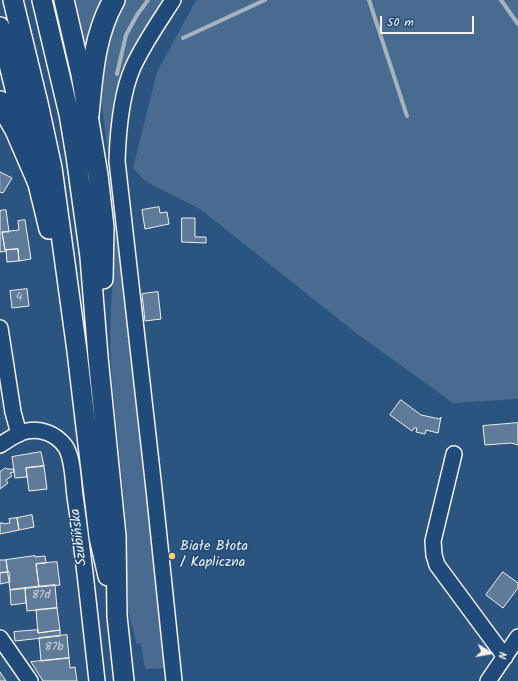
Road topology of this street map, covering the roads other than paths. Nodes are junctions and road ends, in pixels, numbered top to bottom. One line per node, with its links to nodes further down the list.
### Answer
1 (13, 0): 11 (main road)
2 (42, 0): 12 (main road)
3 (64, 0): 8 (main road)
4 (114, 0): 8 (highway)
5 (173, 0): 23 (street)
6 (0, 27): 9 (main road)
7 (0, 102): 9 (highway)
8 (88, 115): 12 (main road)
9 (38, 181): 11 (main road)
10 (0, 328): 13 (street)
11 (74, 331): 16 (main road, Szubińska)
12 (98, 357): 16 (main road, Szubińska)
13 (19, 434): 14 (street, Szubińska); 21 (street, Szubińska)
14 (0, 445)
15 (454, 454): 19 (street)
16 (117, 616): 22 (main road, Szubińska)
17 (518, 637): 19 (street)
18 (0, 638): 20 (street)
19 (505, 657): 24 (street)
20 (30, 681)
21 (97, 681)
22 (124, 681)
23 (174, 681)
24 (488, 681)

